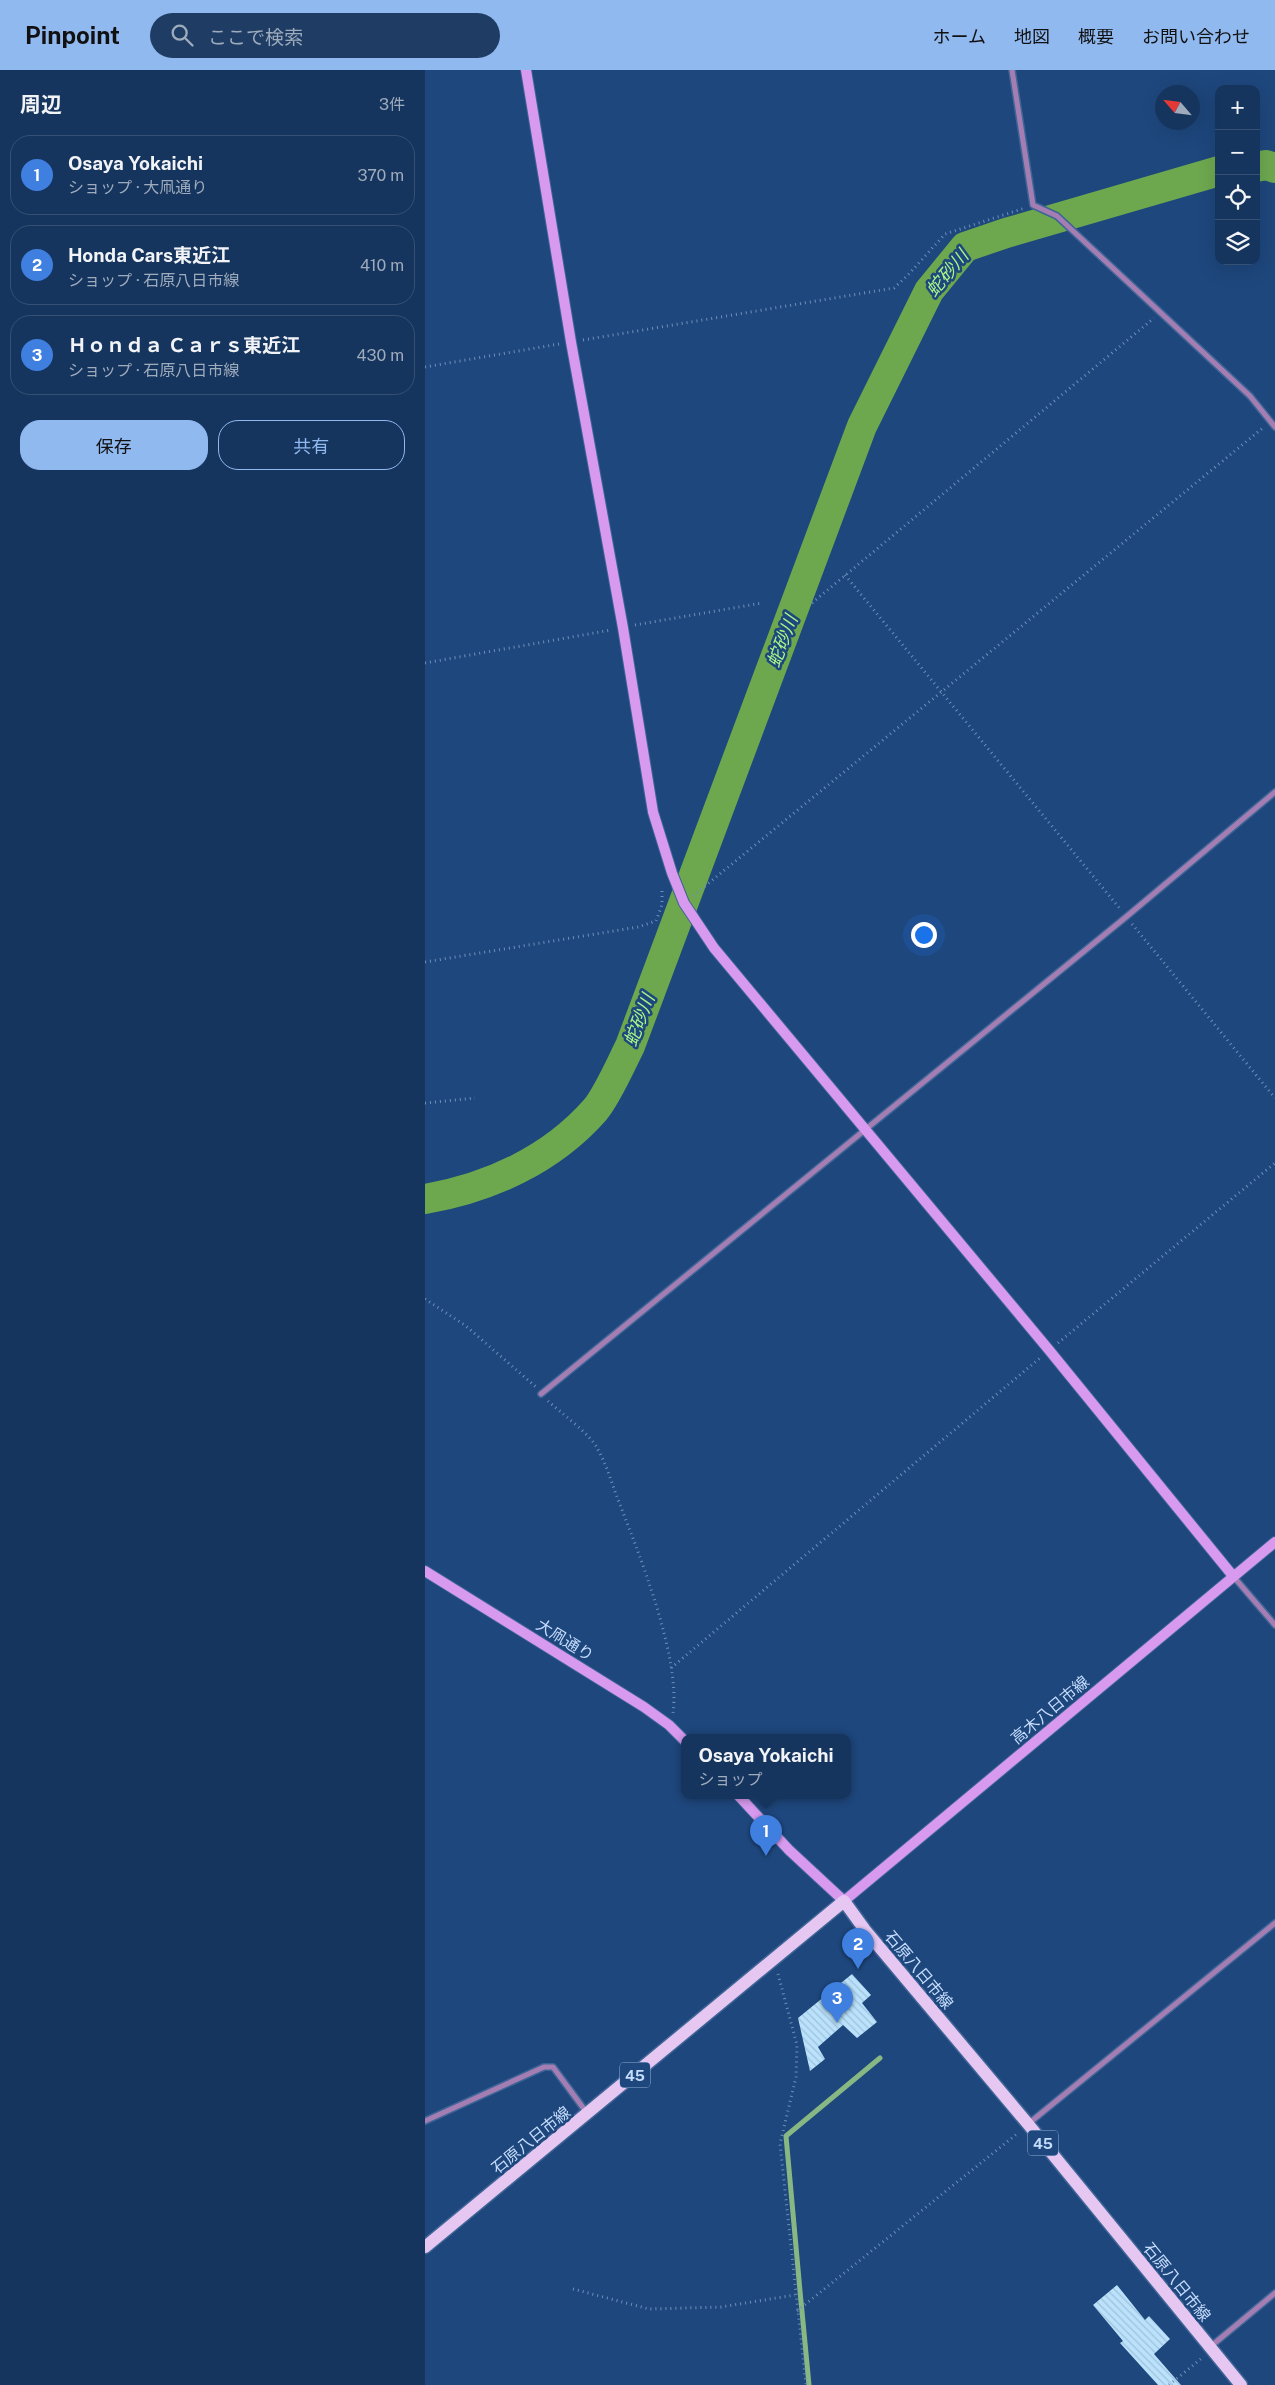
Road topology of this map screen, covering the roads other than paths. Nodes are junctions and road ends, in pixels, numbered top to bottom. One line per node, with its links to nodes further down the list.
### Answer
1 (526, 70): 5 (street)
2 (1012, 70): 3 (street)
3 (1275, 427)
4 (1275, 792): 5 (street)
5 (866, 1130): 6 (street); 9 (street)
6 (541, 1394)
7 (1275, 1542): 9 (street, 高木八日市線)
8 (425, 1571): 11 (street, 大凧通り)
9 (1233, 1576): 10 (street); 13 (street, 高木八日市線)
10 (1275, 1625)
11 (681, 1737)
12 (742, 1799): 13 (street)
13 (844, 1901): 15 (main road, 石原八日市線 / 45); 17 (main road, 石原八日市線 / 45)
14 (1275, 1923): 17 (street)
15 (588, 2114): 16 (street); 18 (main road, 石原八日市線 / 45)
16 (425, 2121)
17 (1028, 2124): 20 (main road, 石原八日市線 / 45)
18 (425, 2247)
19 (1275, 2293): 20 (street)
20 (1209, 2347): 21 (main road, 石原八日市線 / 45)
21 (1241, 2385)

